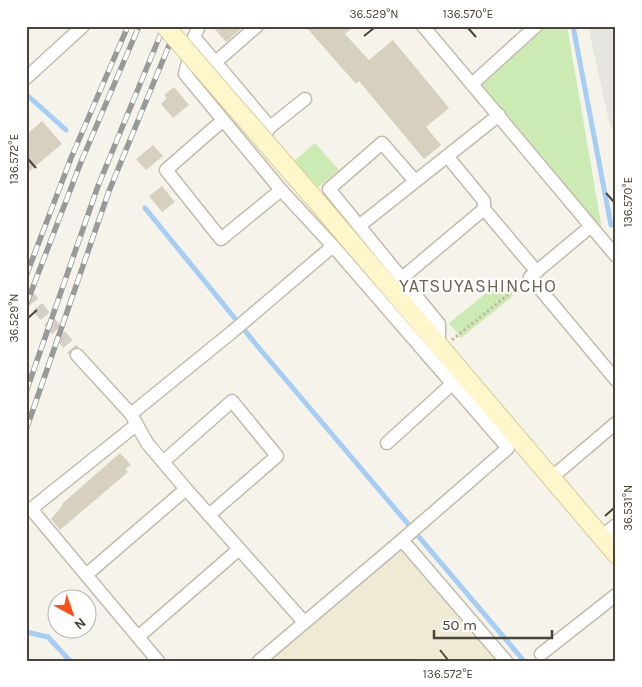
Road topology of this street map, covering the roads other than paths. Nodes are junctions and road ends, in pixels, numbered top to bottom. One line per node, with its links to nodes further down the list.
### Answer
1 (83, 26): 8 (street)
2 (165, 26): 26 (street, bridge)
3 (257, 26): 7 (street)
4 (423, 26): 10 (street)
5 (536, 26): 10 (street)
6 (196, 32): 7 (street); 9 (street)
7 (215, 62): 9 (street); 14 (street)
8 (26, 78)
9 (192, 83): 13 (street)
10 (472, 84): 12 (street)
11 (305, 99): 14 (street)
12 (499, 115): 16 (street); 21 (street)
13 (222, 120): 15 (street); 18 (street)
14 (270, 127): 15 (street)
15 (246, 149): 18 (street)
16 (447, 156): 17 (street); 19 (street)
17 (415, 181): 20 (street); 20 (street)
18 (281, 190): 22 (street)
19 (484, 209): 24 (street); 25 (street)
20 (359, 226): 25 (street)
21 (590, 227): 23 (street); 24 (street)
22 (333, 246): 29 (street); 30 (street)
23 (616, 256)
24 (533, 274): 28 (street)
25 (402, 278): 26 (street)
26 (439, 346): 34 (street)
27 (77, 355): 30 (street)
28 (616, 380)
29 (452, 384): 32 (street); 38 (street)
30 (134, 420): 33 (street); 42 (street)
31 (616, 423): 34 (street)
32 (387, 443)
33 (163, 462): 35 (street); 36 (street)
34 (551, 478): 39 (street)
35 (186, 489): 36 (street); 42 (street)
36 (209, 515): 40 (street)
37 (616, 525): 39 (street)
38 (409, 534): 44 (street); 49 (street)
39 (601, 537): 41 (street)
40 (238, 550): 44 (street); 45 (street)
41 (616, 554)
42 (86, 575): 45 (street)
43 (616, 595): 46 (street)
44 (304, 622): 48 (street)
45 (138, 638): 47 (street)
46 (541, 654)
47 (158, 661)
48 (260, 661)
49 (506, 661)

